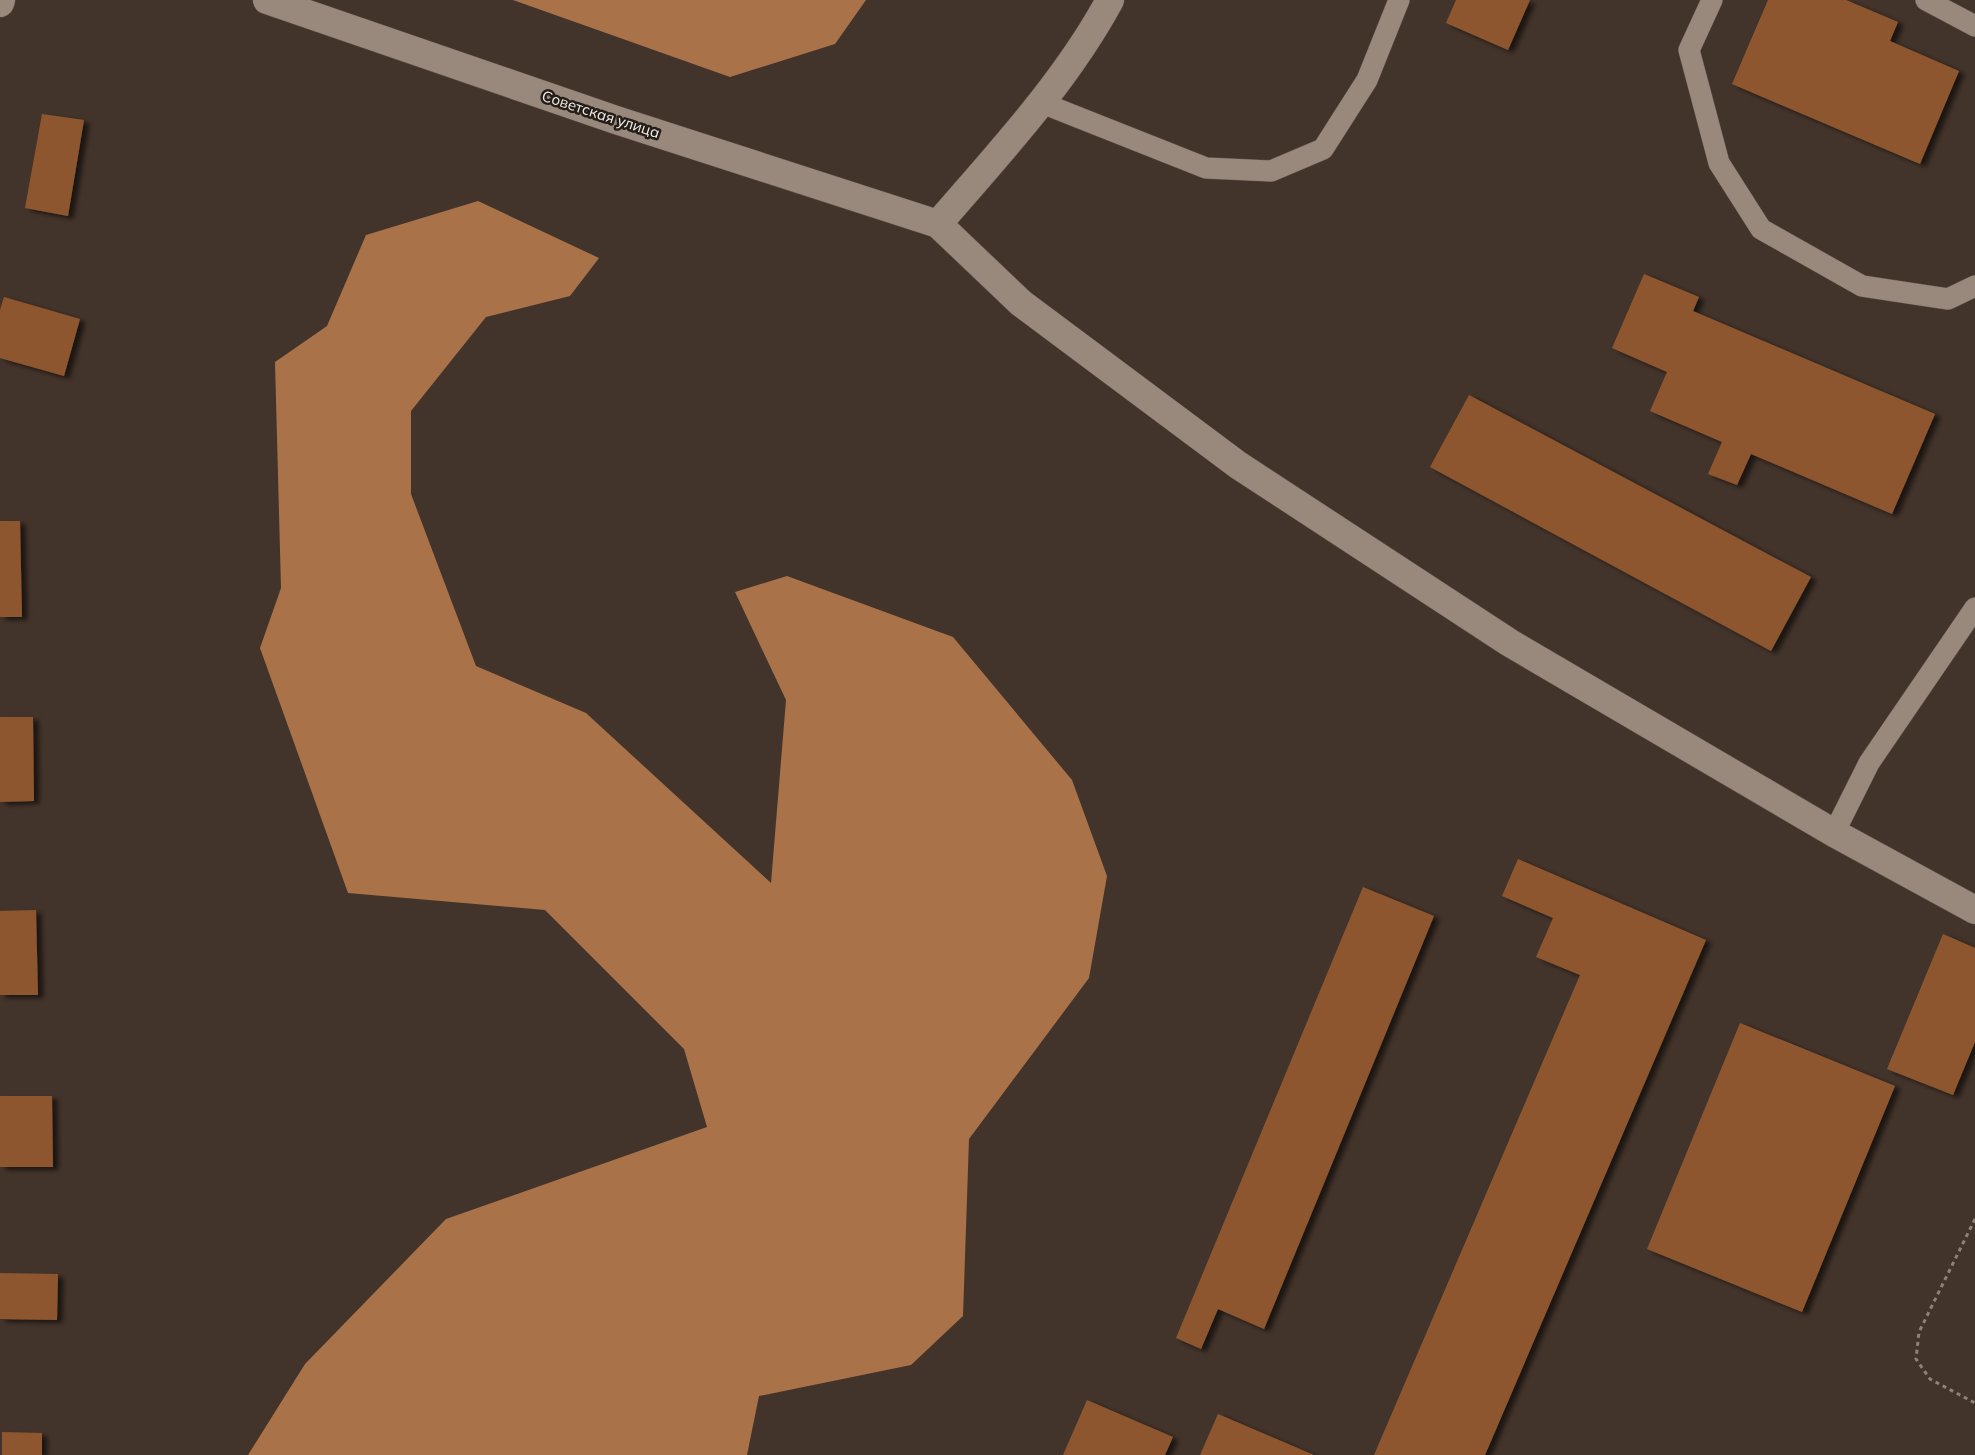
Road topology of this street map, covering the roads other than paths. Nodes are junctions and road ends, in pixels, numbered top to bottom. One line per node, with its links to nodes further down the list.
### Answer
1 (267, 0): 8 (street, Советская улица)
2 (1110, 0): 7 (street)
3 (1399, 0): 7 (lane)
4 (1712, 0): 9 (lane)
5 (1926, 0): 6 (lane)
6 (1975, 26)
7 (1042, 103): 8 (street)
8 (938, 224): 11 (street)
9 (1975, 286)
10 (1975, 608): 11 (lane)
11 (1834, 833): 12 (street)
12 (1975, 910)

